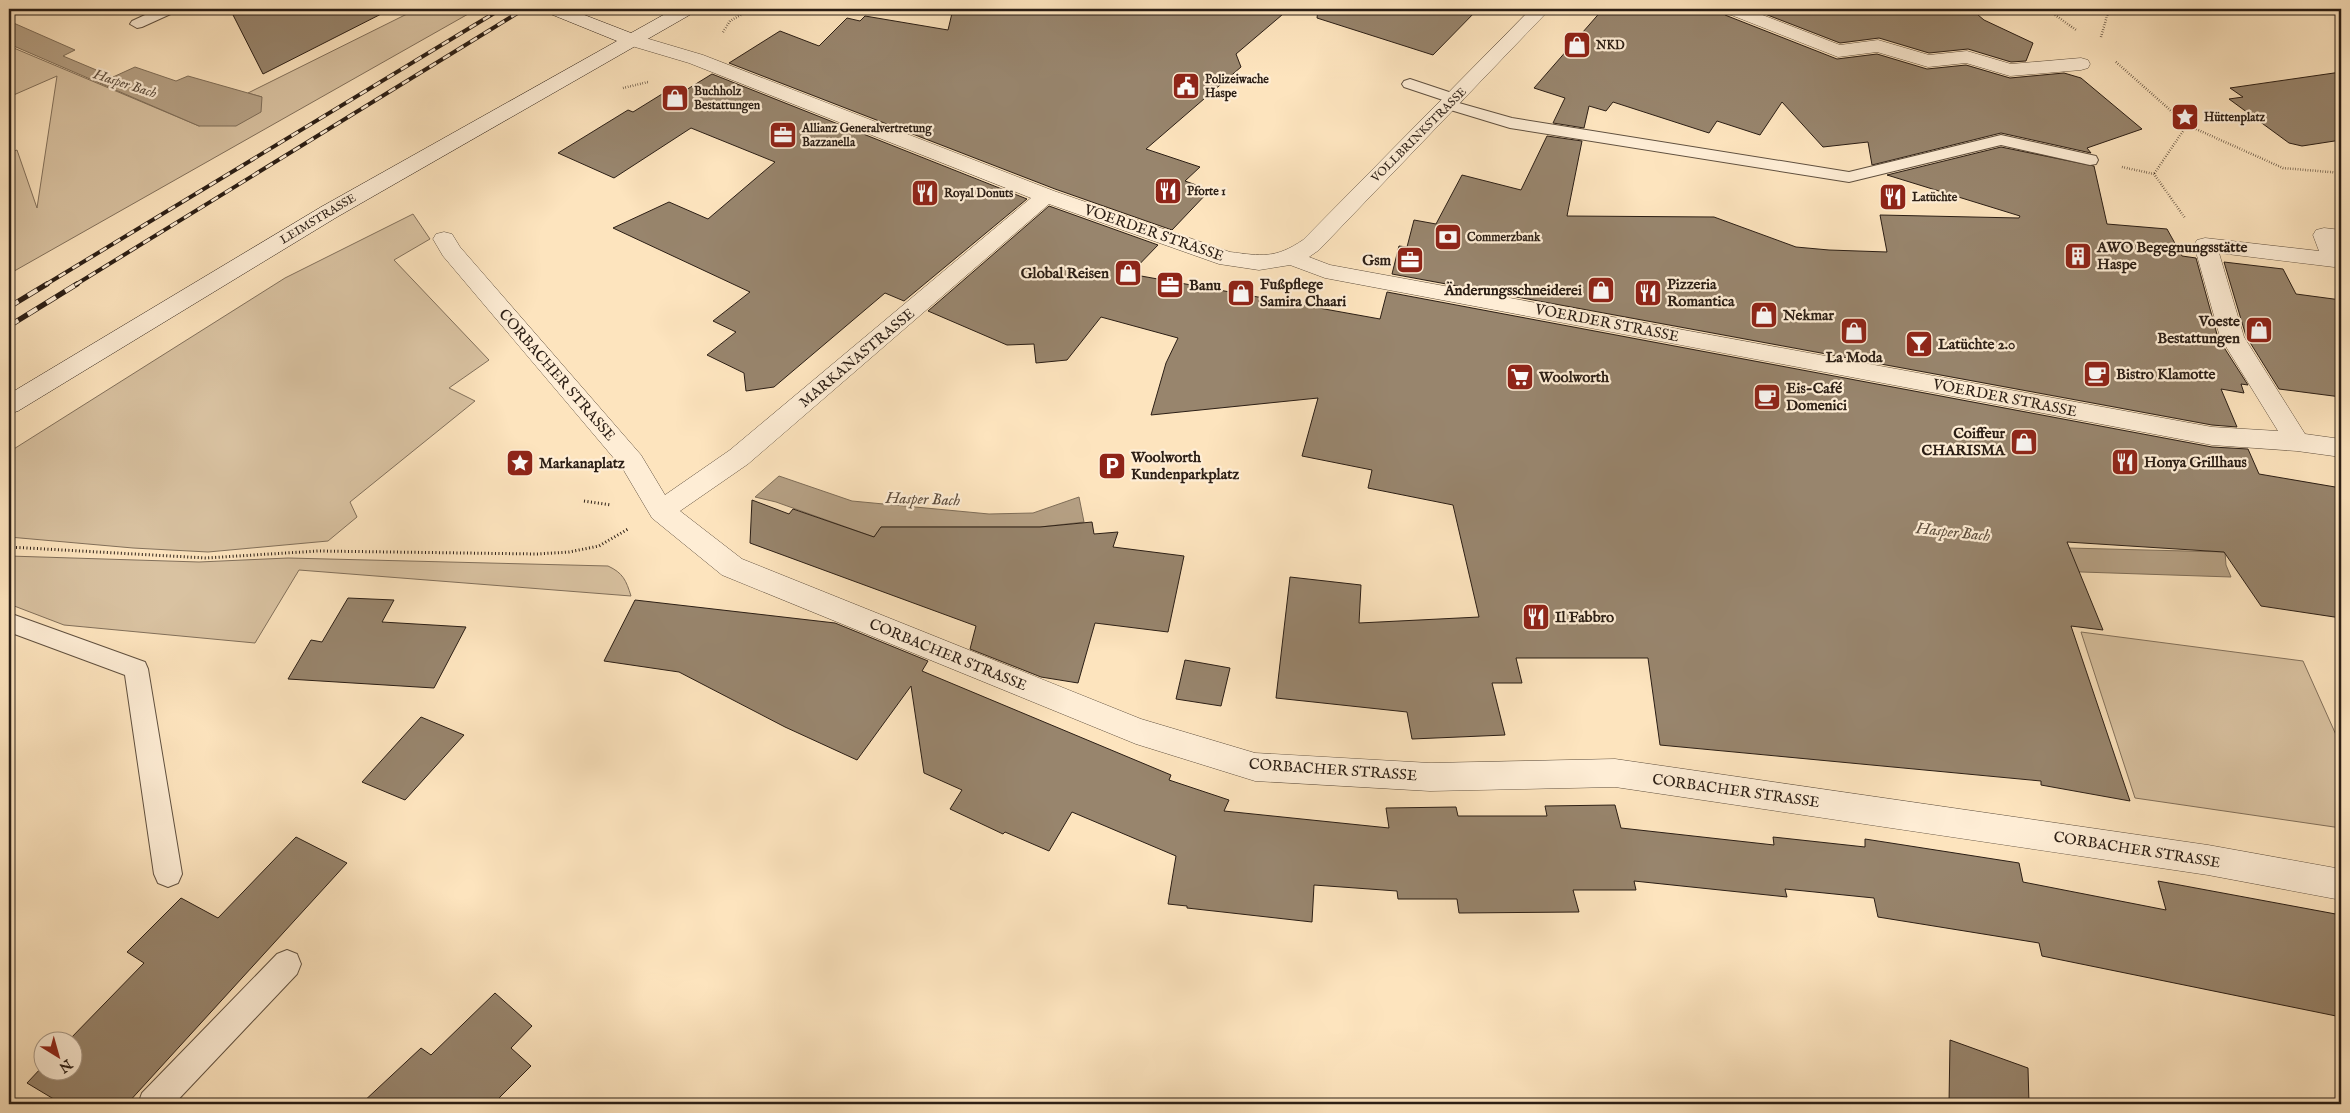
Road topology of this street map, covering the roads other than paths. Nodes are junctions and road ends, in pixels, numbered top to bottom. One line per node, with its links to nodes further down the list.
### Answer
1 (170, 9): 6 (lane)
2 (554, 9): 7 (street, VOERDER STRASSE)
3 (687, 9): 7 (street, LEIMSTRASSE)
4 (1541, 9): 10 (street, VOLLBRINKSTRASSE)
5 (1732, 9): 8 (street)
6 (138, 24)
7 (632, 40): 12 (street, VOERDER STRASSE); 16 (street, LEIMSTRASSE)
8 (2082, 64)
9 (1410, 84): 10 (lane)
10 (1453, 102): 11 (lane); 15 (street, VOLLBRINKSTRASSE)
11 (2090, 160)
12 (1046, 196): 15 (street, VOERDER STRASSE); 19 (street, MARKANASTRASSE)
13 (2341, 237): 17 (street)
14 (444, 239): 19 (street, CORBACHER STRASSE)
15 (1292, 258): 17 (street, VOERDER STRASSE)
16 (9, 405)
17 (2297, 442): 18 (street, VOERDER STRASSE)
18 (2341, 448)
19 (661, 511): 22 (street, CORBACHER STRASSE)
20 (9, 622): 21 (lane)
21 (168, 874)
22 (2341, 885)
23 (287, 964): 24 (lane)
24 (153, 1104)

